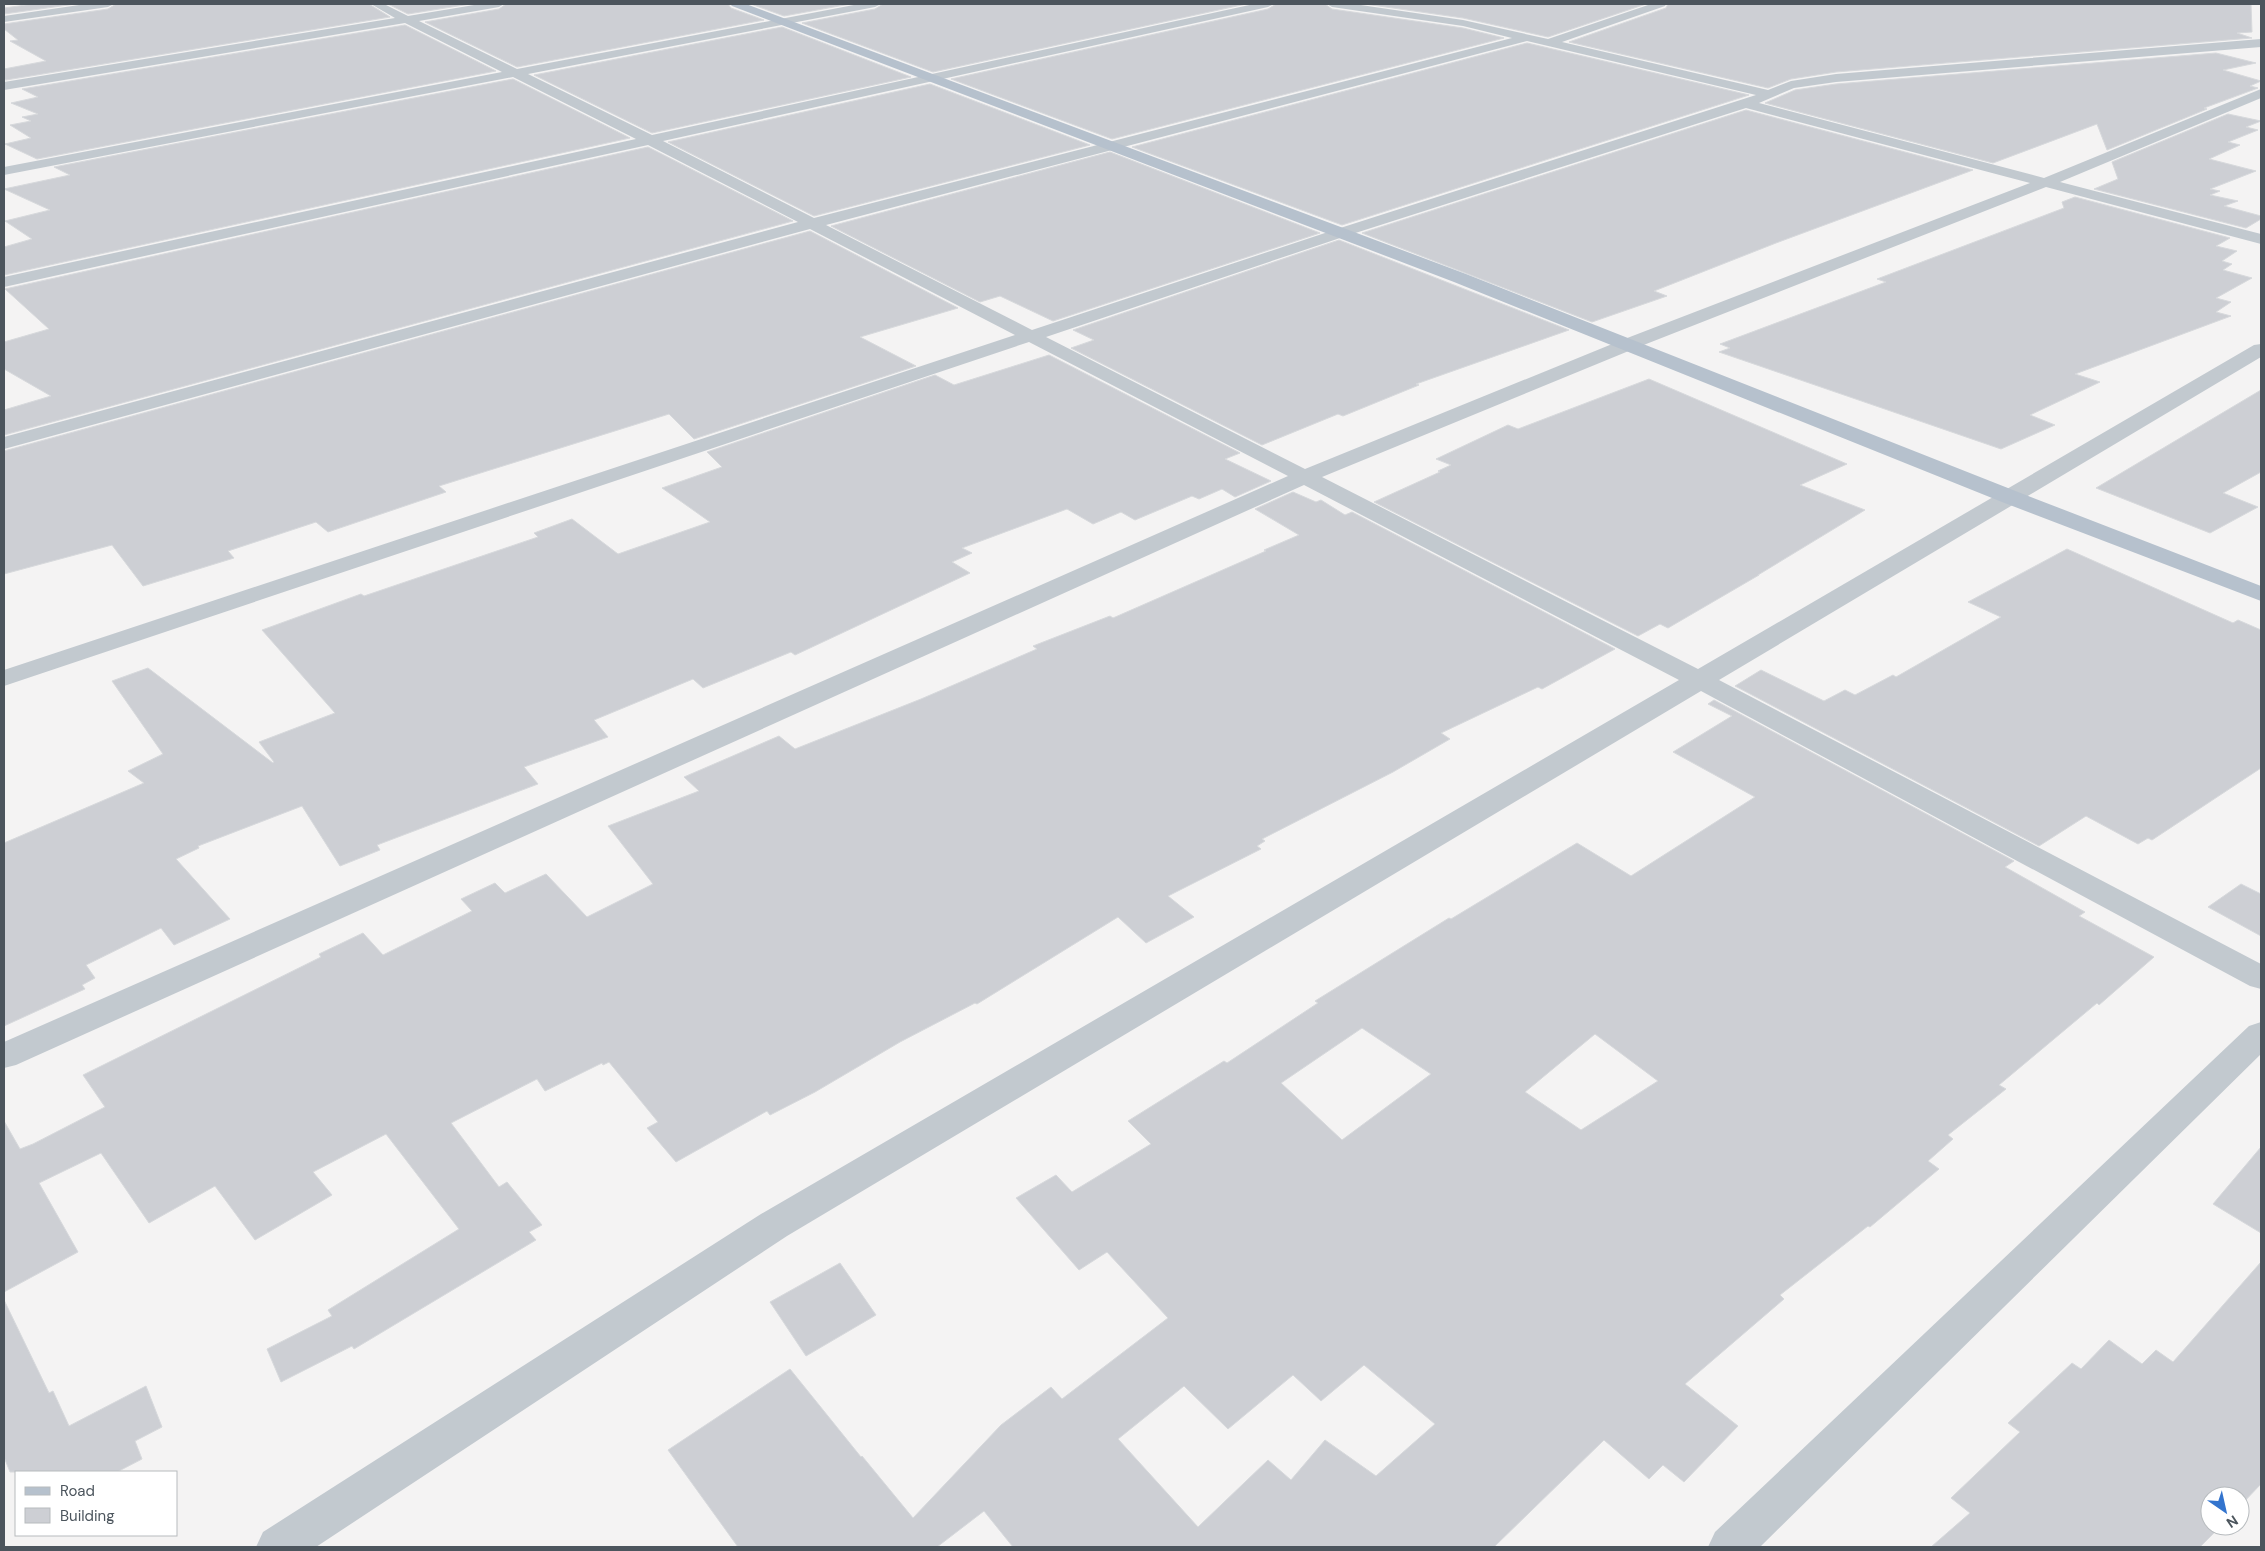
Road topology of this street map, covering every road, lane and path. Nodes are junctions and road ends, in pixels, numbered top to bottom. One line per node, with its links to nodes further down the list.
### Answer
1 (108, 4): 10 (street)
2 (376, 4): 11 (street)
3 (499, 4): 11 (street)
4 (736, 4): 13 (main road)
5 (875, 4): 13 (street)
6 (1268, 4): 20 (street)
7 (1332, 4): 12 (street)
8 (1661, 4): 15 (street)
9 (1460, 12): 12 (street)
10 (4, 19)
11 (406, 19): 19 (street); 21 (street)
12 (1449, 20): 14 (street)
13 (784, 21): 19 (street); 20 (main road)
14 (1530, 37): 15 (street); 26 (street)
15 (1551, 42): 23 (street)
16 (2261, 43): 17 (street)
17 (2237, 45): 18 (street); 23 (street)
18 (2261, 53)
19 (515, 73): 25 (street); 27 (street)
20 (930, 78): 25 (street); 26 (main road)
21 (4, 86)
22 (2261, 93): 28 (street)
23 (1769, 94): 24 (street)
24 (1746, 104): 28 (street); 30 (street)
25 (650, 140): 29 (street); 32 (street)
26 (1110, 146): 29 (street); 30 (main road)
27 (4, 171)
28 (2044, 183): 31 (street); 34 (street)
29 (810, 224): 33 (street); 36 (street)
30 (1340, 233): 33 (street); 34 (main road)
31 (2261, 239)
32 (4, 282)
33 (1030, 336): 37 (street); 40 (street)
34 (1629, 344): 37 (street); 38 (main road)
35 (2261, 349): 38 (street)
36 (4, 443)
37 (1304, 477): 41 (street); 44 (street)
38 (2010, 497): 39 (main road); 41 (street)
39 (2261, 594)
40 (4, 678)
41 (1701, 681): 42 (street); 45 (street)
42 (2261, 978)
43 (2261, 1034): 46 (street)
44 (4, 1056)
45 (278, 1547)
46 (1730, 1547)

